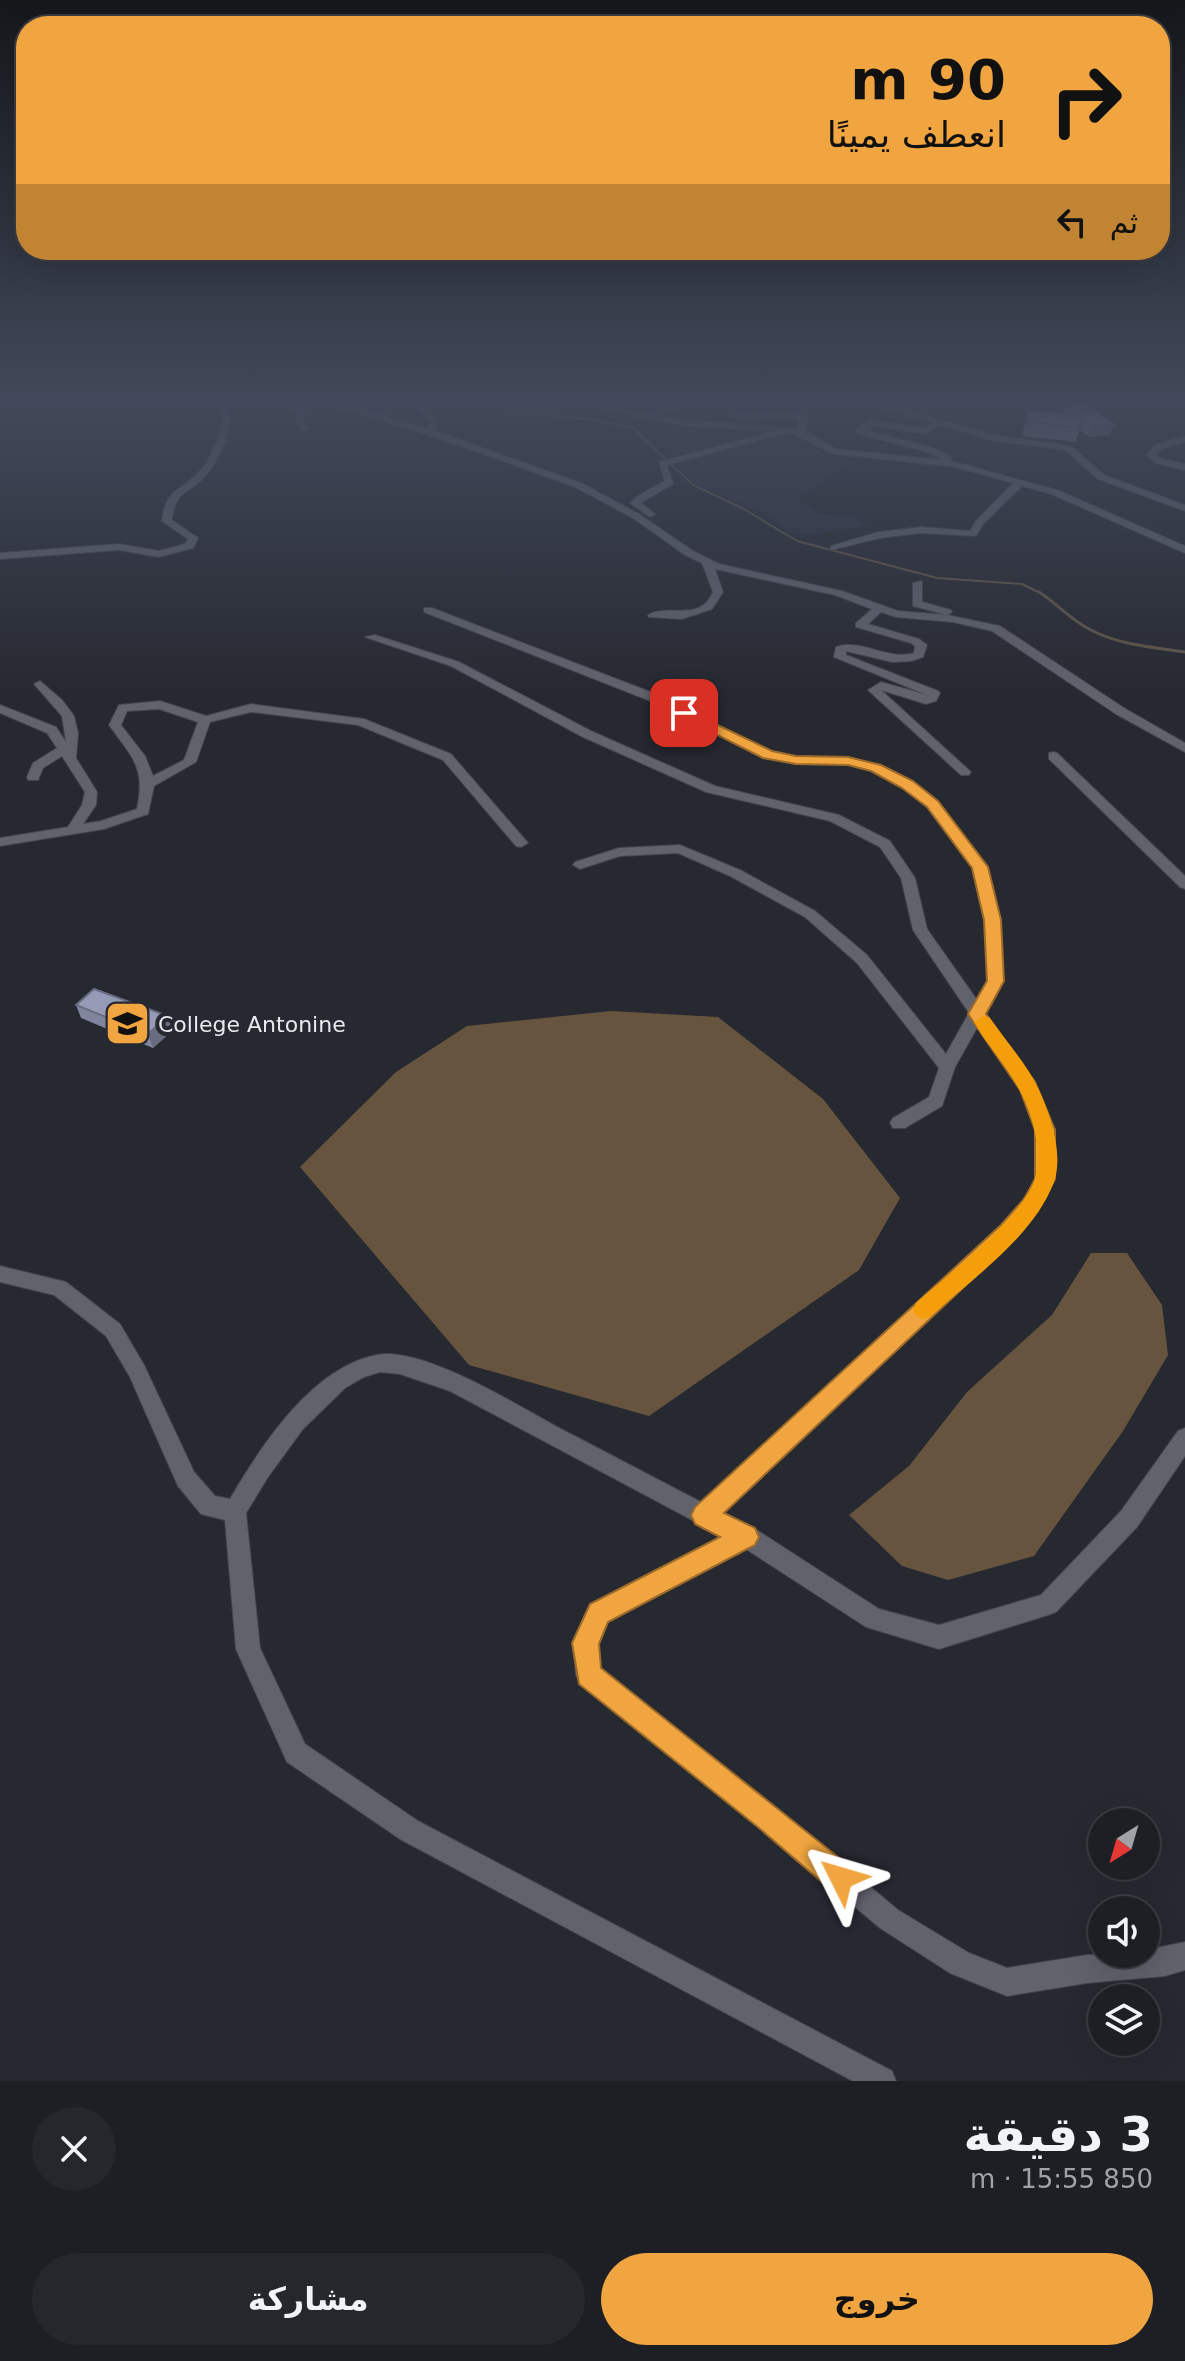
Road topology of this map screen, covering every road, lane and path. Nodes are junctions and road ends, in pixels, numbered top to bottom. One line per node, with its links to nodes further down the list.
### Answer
1 (170, 499): 9 (street)
2 (602, 499): 6 (street)
3 (638, 499): 6 (street)
4 (1003, 499): 7 (street)
5 (1072, 499): 8 (street)
6 (670, 538): 10 (street)
7 (835, 548)
8 (1185, 550)
9 (0, 556)
10 (707, 562): 12 (street); 14 (street)
11 (918, 583): 15 (street)
12 (879, 609): 15 (street); 23 (street)
13 (428, 610): 31 (street)
14 (653, 615)
15 (975, 622): 20 (street)
16 (371, 637): 31 (street)
17 (40, 684): 21 (street)
18 (0, 709): 21 (street)
19 (205, 720): 25 (street); 25 (street); 28 (street)
20 (1185, 748)
21 (67, 753): 24 (street); 26 (street)
22 (1053, 756): 30 (street)
23 (965, 772)
24 (33, 777)
25 (150, 783): 26 (street)
26 (73, 830): 27 (street)
27 (0, 842)
28 (521, 843)
29 (580, 865): 32 (street)
30 (1185, 884)
31 (977, 1014): 32 (street); 37 (street)
32 (947, 1067): 33 (street)
33 (899, 1123)
34 (0, 1274): 36 (street)
35 (1185, 1438): 38 (street)
36 (235, 1511): 37 (street); 40 (street)
37 (703, 1515): 38 (street)
38 (747, 1537): 39 (street)
39 (1185, 1956)
40 (882, 2081)

